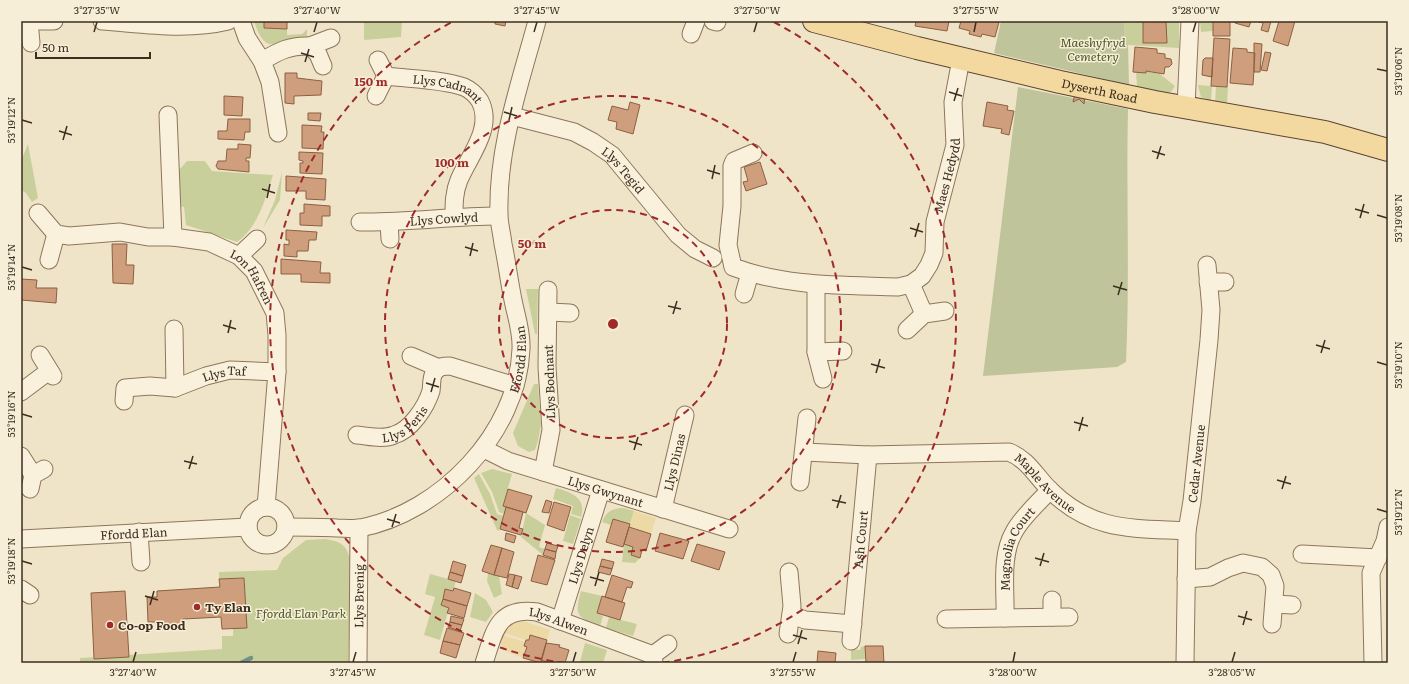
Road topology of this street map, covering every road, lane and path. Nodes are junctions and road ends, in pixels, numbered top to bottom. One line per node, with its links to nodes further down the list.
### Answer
1 (29, 21): 2 (street); 10 (street)
2 (54, 21)
3 (102, 21): 4 (street)
4 (228, 21)
5 (241, 21): 14 (street)
6 (537, 21): 20 (street, Ffordd Elan)
7 (814, 21): 12 (main road, Dyserth Road)
8 (1190, 21): 18 (street)
9 (331, 38): 11 (street)
10 (31, 43)
11 (310, 46): 14 (street); 15 (street)
12 (961, 59): 18 (main road, Dyserth Road); 38 (street, Maes Hedydd)
13 (378, 60): 16 (street)
14 (262, 61): 21 (street)
15 (323, 66)
16 (386, 76): 17 (street); 25 (street, Llys Cadnant)
17 (376, 96)
18 (1186, 107): 22 (main road, Dyserth Road)
19 (168, 115): 29 (street)
20 (512, 116): 26 (street, Ffordd Elan); 32 (street, Llys Tegid)
21 (278, 133)
22 (1388, 150)
23 (753, 153): 35 (street)
24 (38, 213): 28 (street)
25 (454, 216): 26 (street, Llys Cowlyd); 27 (street, Llys Cowlyd)
26 (498, 216): 55 (street, Ffordd Elan)
27 (360, 222)
28 (56, 234): 29 (street, Lon Hafren); 33 (street)
29 (173, 237): 31 (street, Lon Hafren)
30 (257, 239): 31 (street)
31 (239, 256): 53 (street, Lon Hafren)
32 (713, 258)
33 (49, 260)
34 (1207, 265): 36 (street, Cedar Avenue)
35 (750, 273): 39 (street); 41 (street)
36 (1208, 282): 37 (street); 78 (street, Cedar Avenue)
37 (1225, 282)
38 (911, 284): 39 (street); 45 (street)
39 (816, 285): 49 (street)
40 (548, 290): 43 (street, Llys Bodnant)
41 (744, 294)
42 (945, 311): 45 (street)
43 (549, 312): 44 (street); 66 (street, Llys Bodnant)
44 (570, 313)
45 (924, 314): 47 (street)
46 (174, 329): 56 (street)
47 (907, 330)
48 (843, 351): 49 (street)
49 (816, 352): 54 (street)
50 (40, 355): 57 (street)
51 (411, 356): 52 (street)
52 (439, 368): 55 (street); 61 (street, Llys Peris)
53 (276, 372): 56 (street, Llys Taf); 71 (street, Lon Hafren)
54 (822, 379)
55 (515, 386): 62 (street, Ffordd Elan)
56 (175, 388): 58 (street, Llys Taf)
57 (21, 392)
58 (124, 401)
59 (685, 415): 72 (street, Llys Dinas)
60 (807, 418): 63 (street)
61 (357, 435)
62 (484, 449): 66 (street, Llys Gwynant); 76 (street, Ffordd Elan)
63 (804, 452): 64 (street, Maple Avenue); 68 (street)
64 (868, 455): 70 (street, Maple Avenue); 93 (street, Ash Court)
65 (21, 456): 67 (street)
66 (543, 472): 69 (street, Llys Gwynant)
67 (36, 478)
68 (800, 482)
69 (601, 490): 72 (street, Llys Gwynant); 92 (street, Llys Delyn)
70 (1050, 490): 78 (street, Maple Avenue); 90 (street, Magnolia Court)
71 (266, 507): 73 (street); 74 (street)
72 (663, 509): 77 (street, Llys Gwynant)
73 (248, 527): 74 (street); 79 (street, Ffordd Elan)
74 (286, 527): 76 (street, Ffordd Elan)
75 (1388, 527): 81 (street)
76 (359, 528): 100 (street, Llys Brenig)
77 (729, 529)
78 (1188, 531): 85 (street, Cedar Avenue)
79 (139, 532): 80 (street, Ffordd Elan); 83 (street)
80 (21, 538)
81 (1382, 552): 82 (street); 102 (street)
82 (1302, 554)
83 (141, 562)
84 (789, 572): 88 (street)
85 (1186, 579): 86 (street); 101 (street, Cedar Avenue)
86 (1274, 604): 87 (street); 94 (street)
87 (1292, 605)
88 (792, 615): 93 (street); 95 (street)
89 (1069, 617): 90 (street)
90 (1005, 618): 91 (street)
91 (946, 619)
92 (560, 621): 98 (street, Llys Alwen); 99 (street, Llys Alwen)
93 (853, 624): 96 (street, Ash Court)
94 (1272, 624)
95 (788, 634)
96 (851, 641)
97 (668, 644): 98 (street)
98 (654, 659)
99 (490, 661)
100 (358, 663)
101 (1185, 663)
102 (1373, 663)

